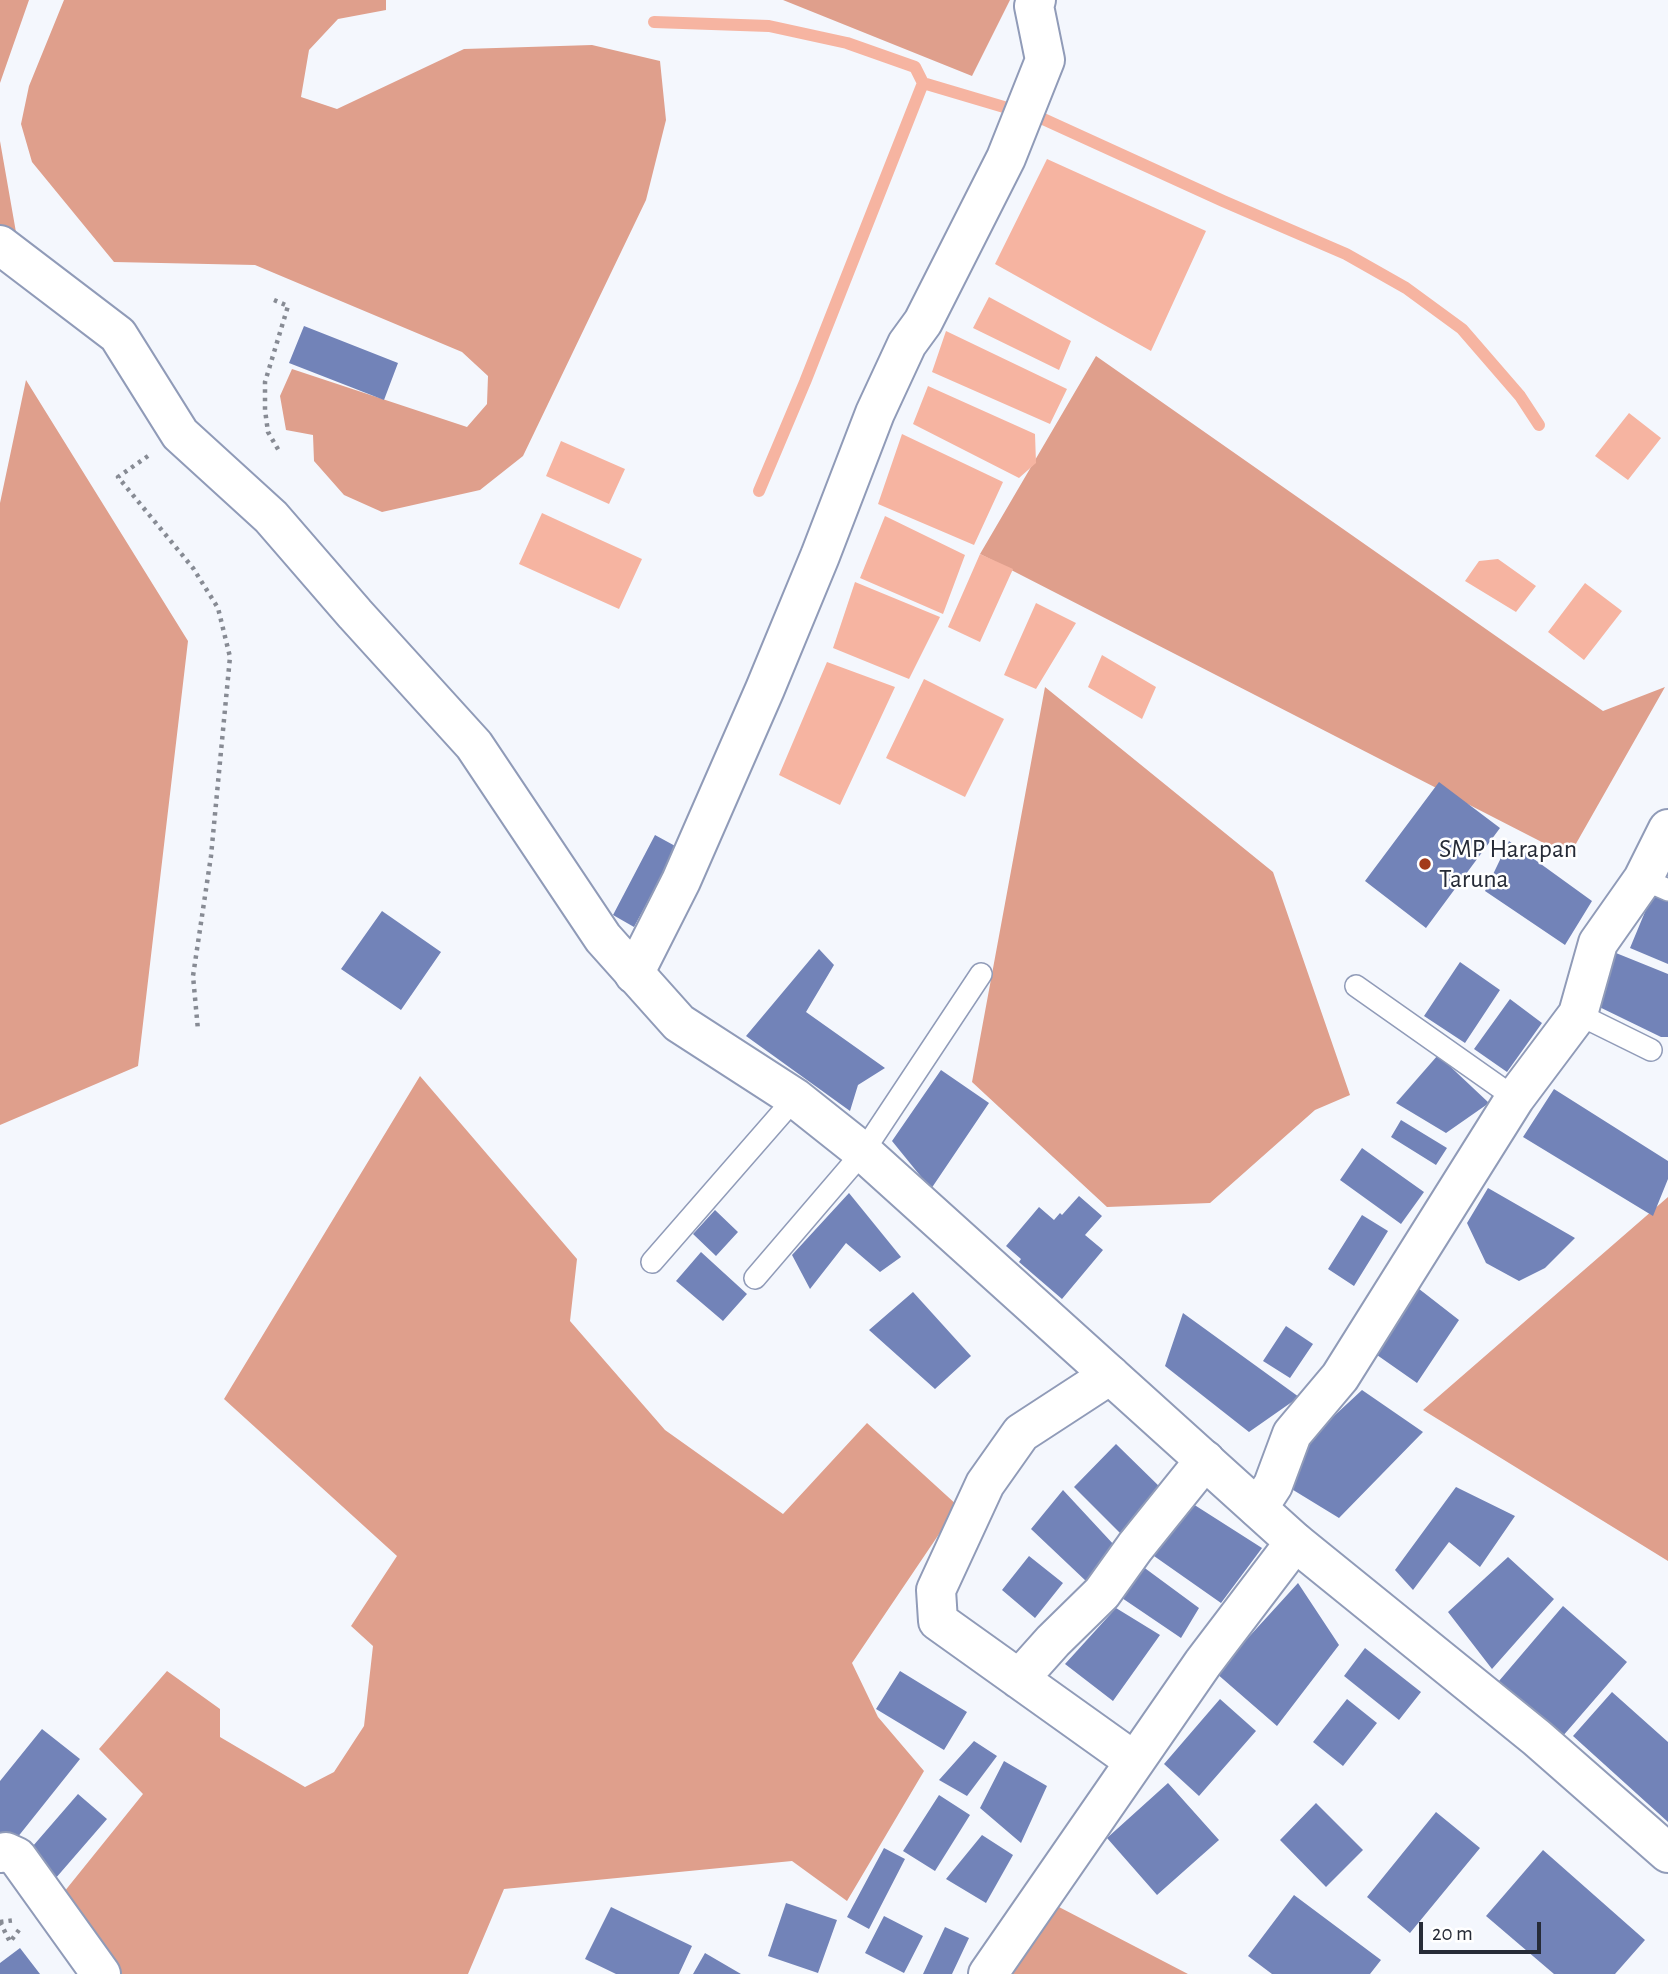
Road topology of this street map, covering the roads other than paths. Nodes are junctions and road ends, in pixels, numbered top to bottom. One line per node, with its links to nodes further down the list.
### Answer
1 (1036, 0): 5 (street)
2 (0, 245): 5 (street)
3 (1668, 829): 4 (street)
4 (1655, 885): 8 (street)
5 (634, 974): 10 (street)
6 (981, 974): 12 (lane)
7 (1356, 986): 11 (lane)
8 (1577, 1014): 9 (lane); 11 (street)
9 (1651, 1050)
10 (796, 1098): 12 (street); 13 (lane)
11 (1515, 1098): 17 (street)
12 (863, 1152): 14 (lane); 15 (street)
13 (653, 1262)
14 (755, 1278)
15 (1110, 1375): 16 (street); 19 (street)
16 (1205, 1460): 17 (street); 19 (street)
17 (1258, 1508): 18 (street)
18 (1296, 1542): 20 (street); 22 (street)
19 (1019, 1679): 20 (street)
20 (1134, 1761): 24 (street)
21 (0, 1853): 23 (street)
22 (1668, 1853)
23 (101, 1974)
24 (988, 1974)

